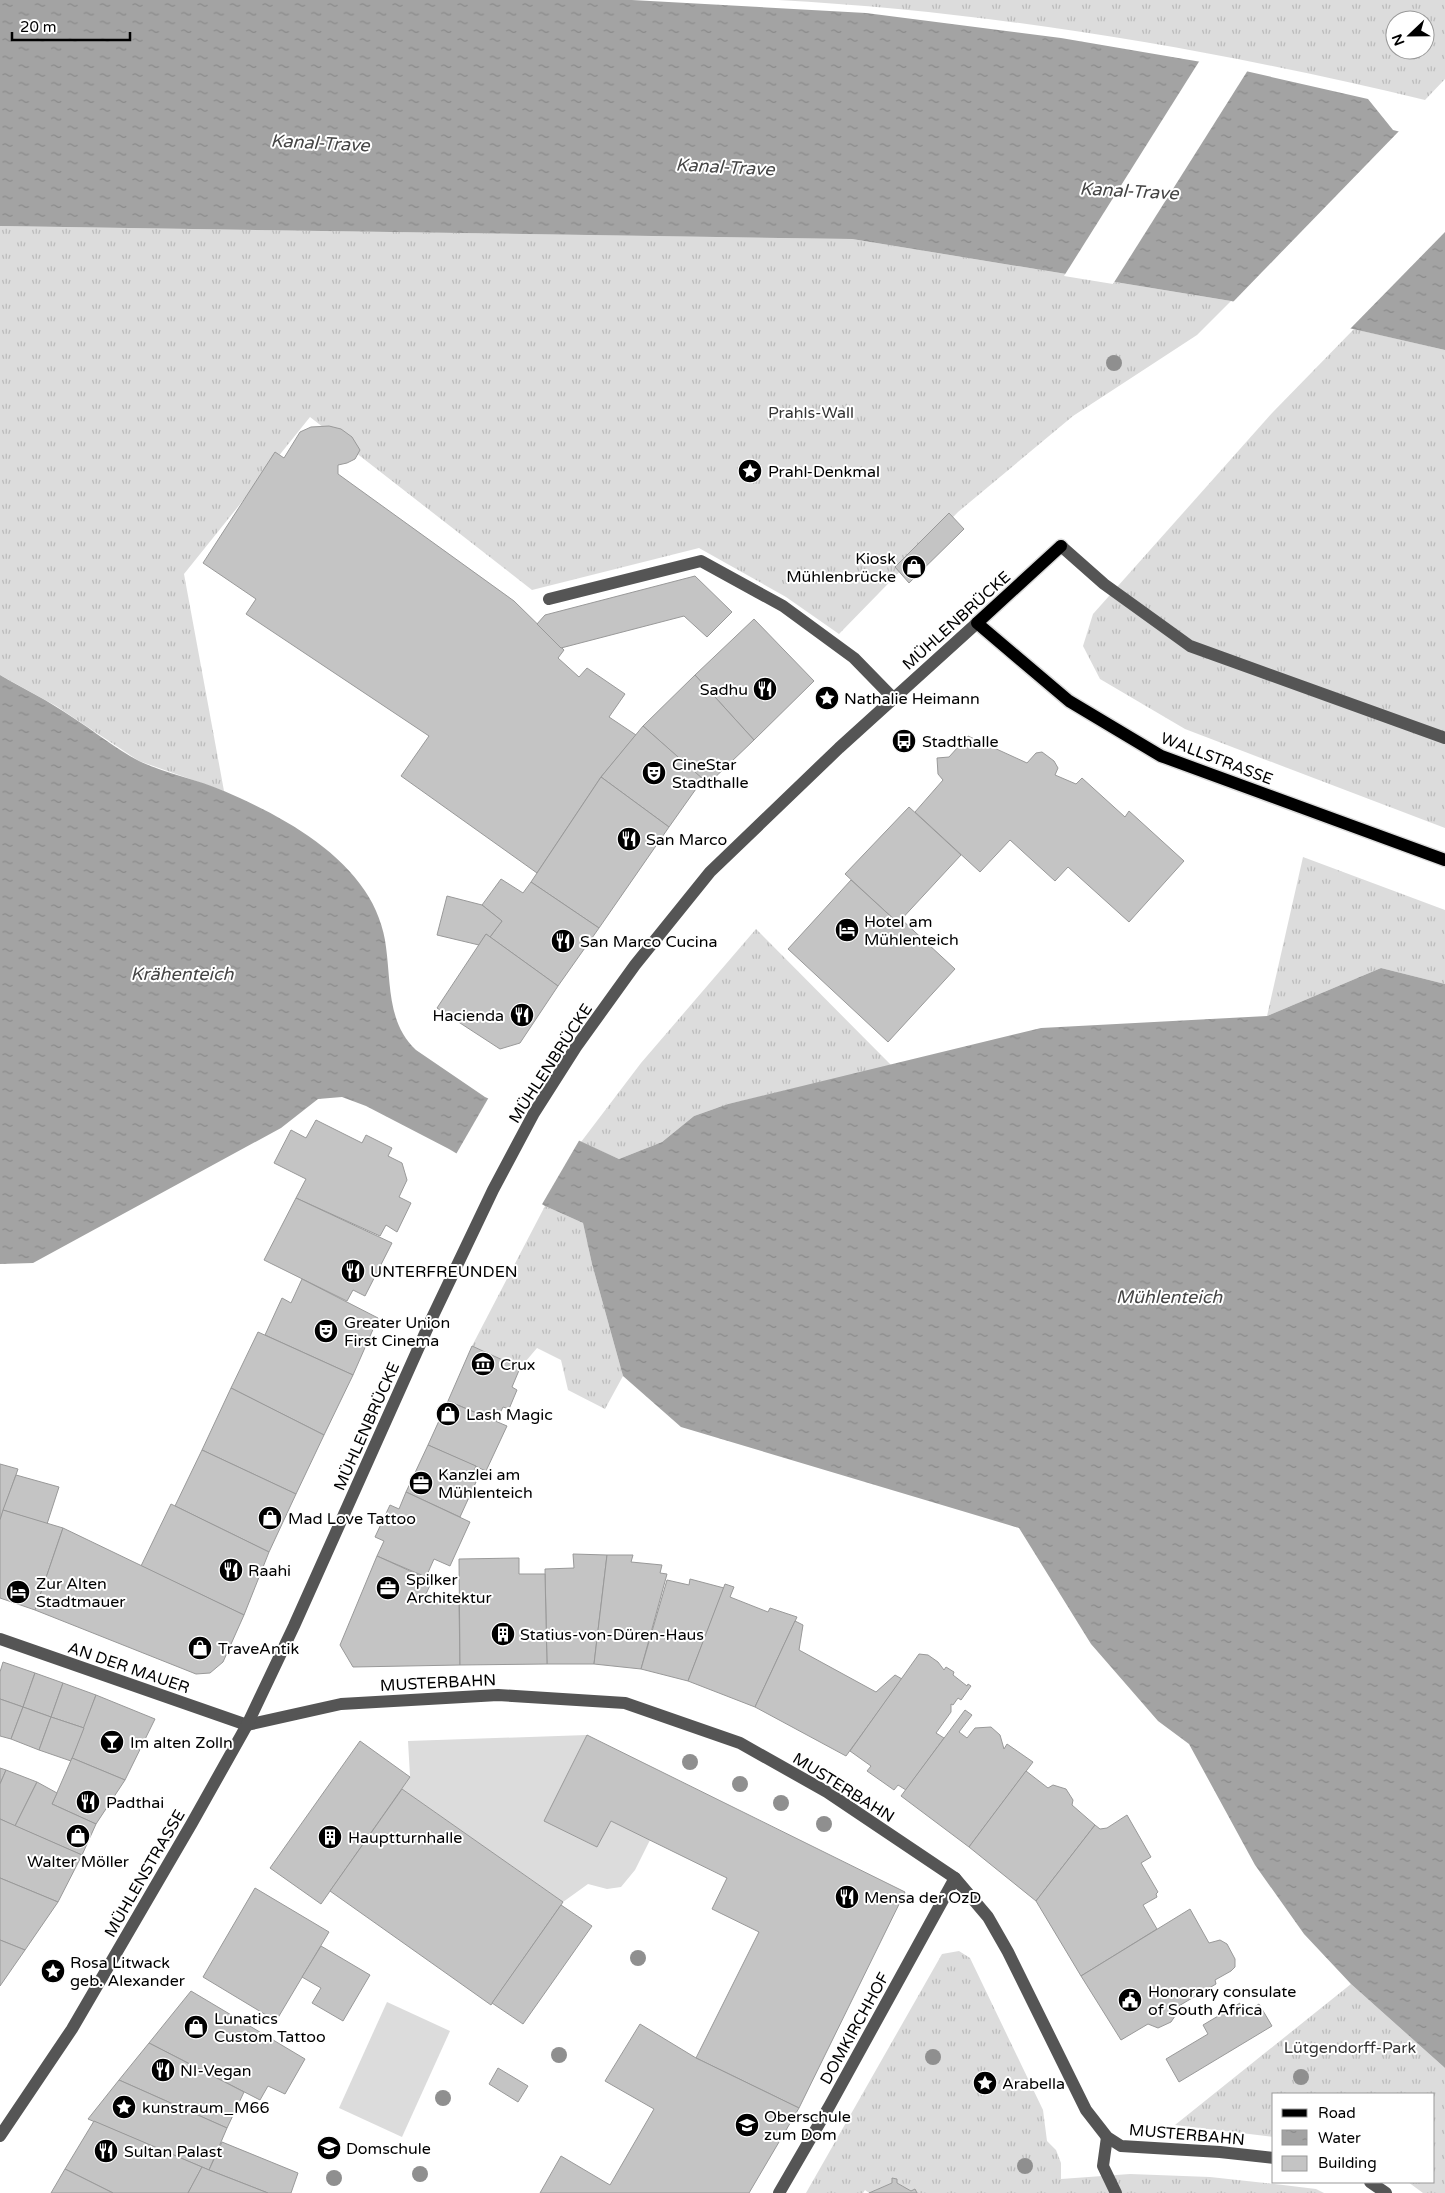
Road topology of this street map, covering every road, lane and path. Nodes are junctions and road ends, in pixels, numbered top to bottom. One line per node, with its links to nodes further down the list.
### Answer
1 (1061, 546): 3 (main road, MÜHLENBRÜCKE); 5 (street)
2 (549, 599): 4 (street)
3 (977, 623): 4 (street, MÜHLENBRÜCKE); 6 (main road, WALLSTRASSE)
4 (894, 699): 8 (street, MÜHLENBRÜCKE)
5 (1445, 738)
6 (1445, 860)
7 (0, 1638): 8 (street, AN DER MAUER)
8 (247, 1725): 9 (street, MUSTERBAHN); 10 (street, MÜHLENSTRASSE)
9 (955, 1878): 11 (street, MUSTERBAHN); 14 (street, DOMKIRCHHOF)
10 (0, 2136)
11 (1107, 2136): 12 (street, MUSTERBAHN); 15 (street)
12 (1272, 2158)
13 (1371, 2183): 16 (street)
14 (779, 2193)
15 (1116, 2193)
16 (1386, 2193)

